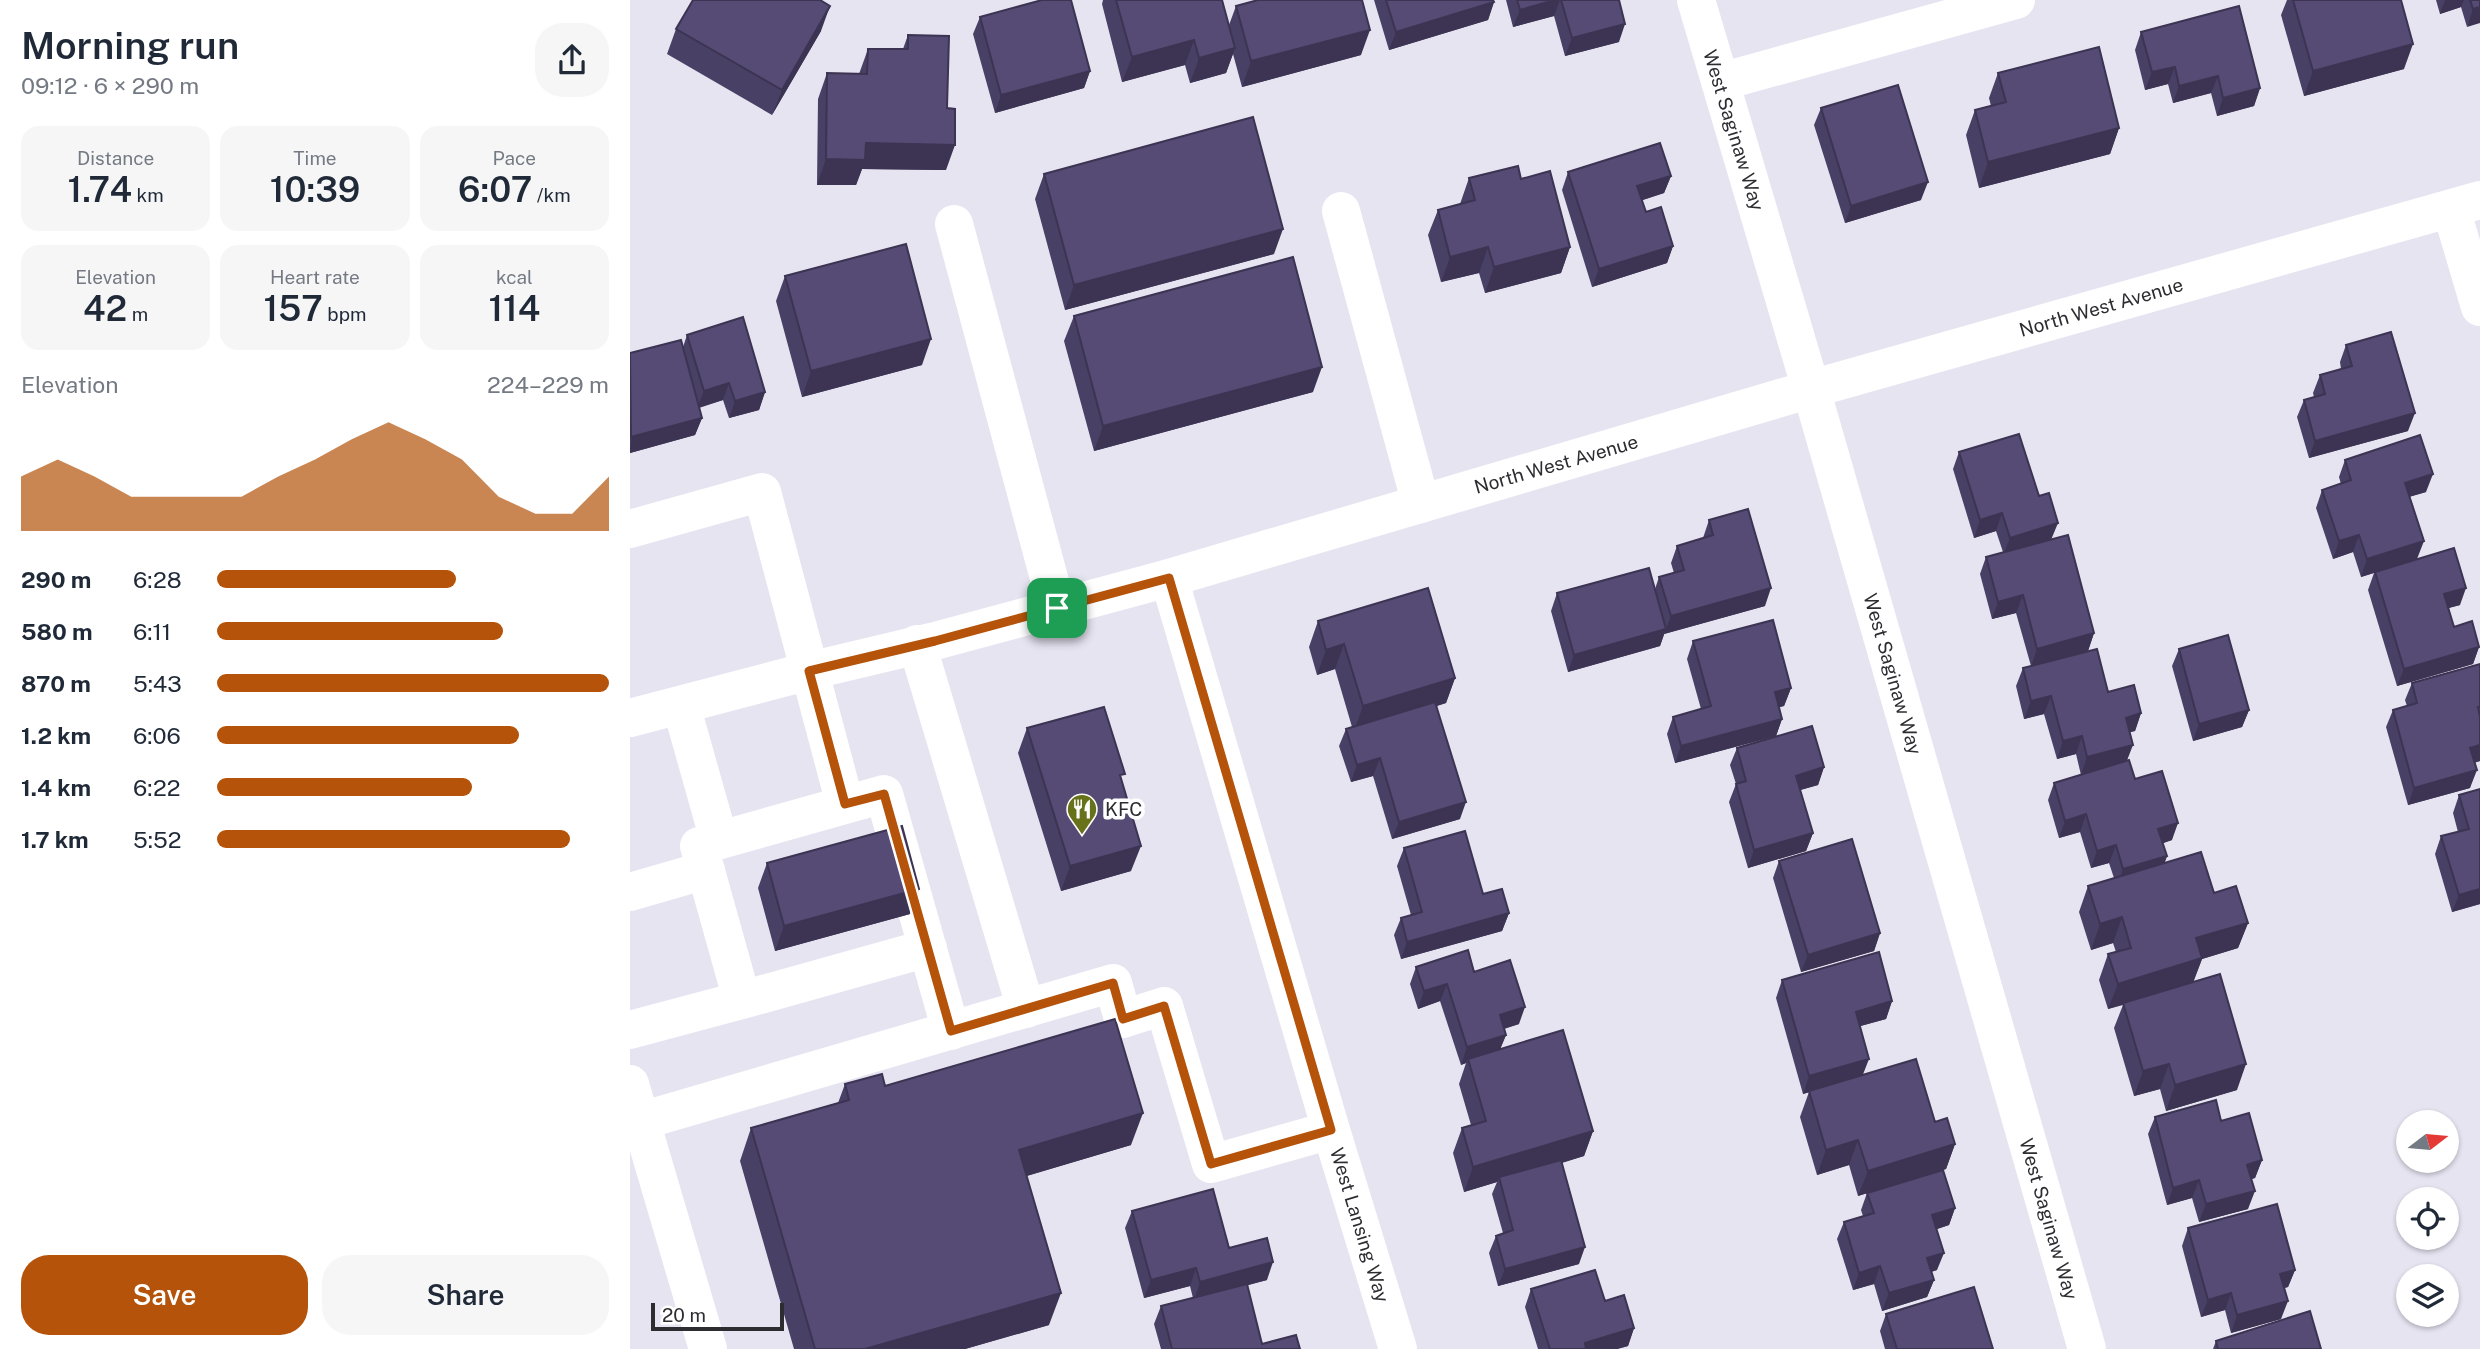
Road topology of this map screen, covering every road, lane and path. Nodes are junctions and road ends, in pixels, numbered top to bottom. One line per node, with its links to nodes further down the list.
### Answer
1 (1696, 0): 3 (street, West Saginaw Way)
2 (2017, 0): 3 (street)
3 (1720, 82): 8 (street, West Saginaw Way)
4 (2465, 205): 7 (street); 8 (street, North West Avenue)
5 (1341, 211): 9 (street)
6 (954, 224): 12 (street)
7 (2480, 307)
8 (1811, 389): 9 (street, North West Avenue); 30 (street, West Saginaw Way)
9 (1421, 504): 11 (street, North West Avenue)
10 (630, 528): 14 (street)
11 (1169, 578): 12 (street, North West Avenue); 27 (street, West Lansing Way)
12 (1057, 608): 13 (street, North West Avenue)
13 (917, 644): 14 (street, North West Avenue); 22 (street)
14 (809, 671): 15 (street, North West Avenue); 17 (street)
15 (681, 705): 16 (street, North West Avenue); 18 (street)
16 (630, 718)
17 (845, 804): 18 (street); 20 (street)
18 (713, 855): 19 (street); 21 (street)
19 (630, 892)
20 (928, 948): 21 (street); 24 (street)
21 (742, 1000): 23 (street)
22 (1026, 1009): 24 (street); 27 (street)
23 (630, 1030)
24 (951, 1031): 26 (street)
25 (630, 1084): 26 (street)
26 (641, 1121): 28 (street)
27 (1331, 1130): 29 (street, West Lansing Way)
28 (708, 1349)
29 (1398, 1349)
30 (2087, 1349)

